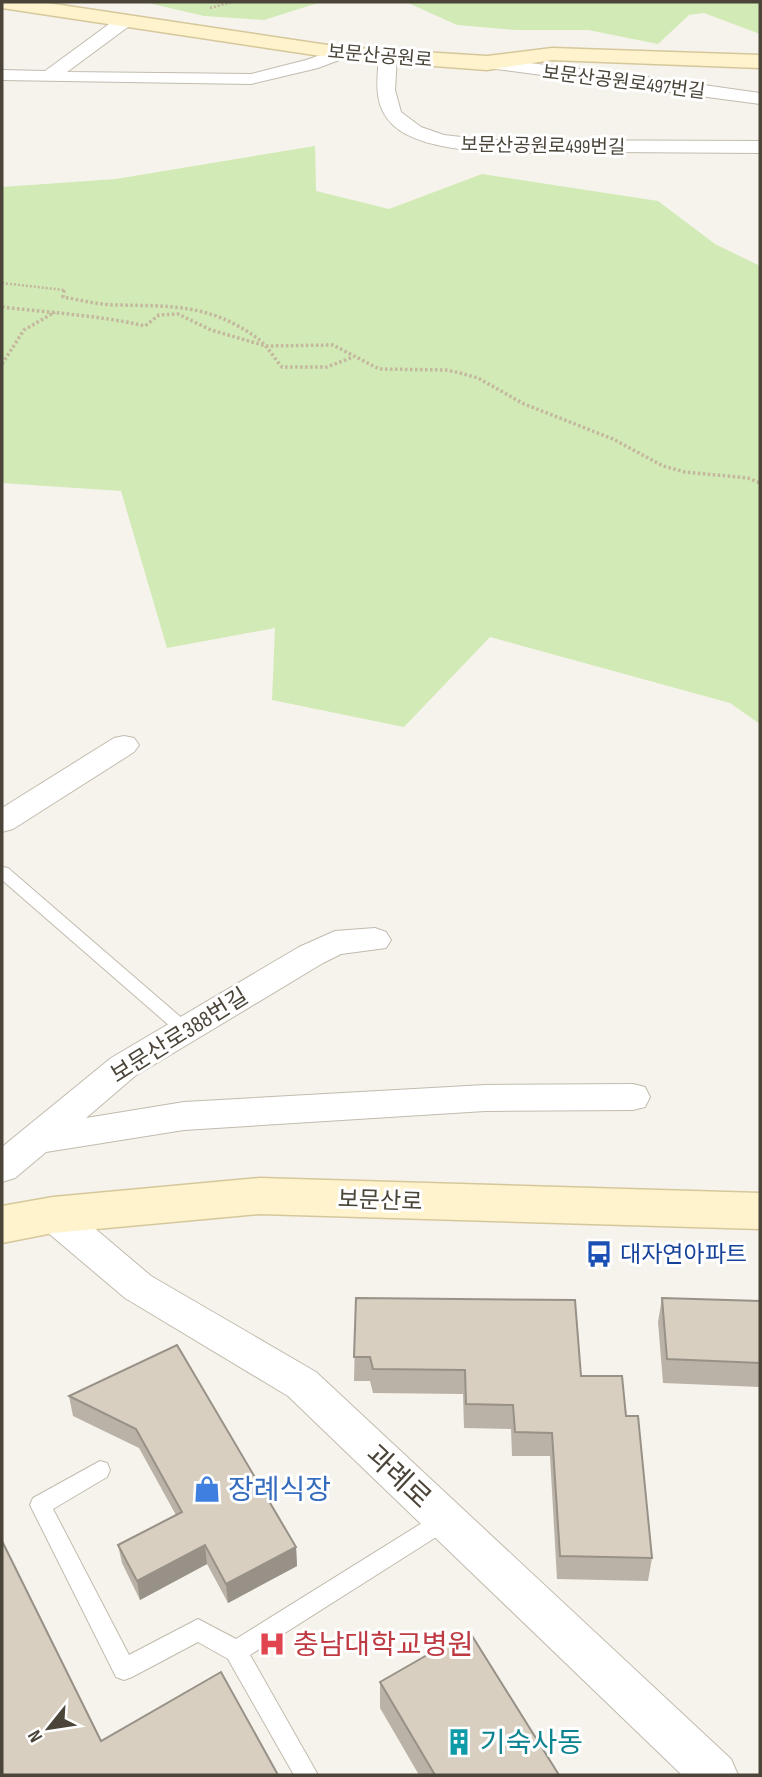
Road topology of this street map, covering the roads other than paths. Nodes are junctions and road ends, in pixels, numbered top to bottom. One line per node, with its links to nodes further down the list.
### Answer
1 (2, 2): 2 (main road, 보문산공원로)
2 (126, 20): 3 (main road, 보문산공원로); 8 (street)
3 (341, 53): 4 (main road, 보문산공원로); 8 (street)
4 (388, 56): 6 (main road, 보문산공원로); 10 (street, 보문산공원로499번길)
5 (760, 62): 6 (main road, 보문산공원로)
6 (487, 64): 9 (street, 보문산공원로497번길)
7 (2, 75): 8 (street)
8 (49, 77)
9 (760, 99)
10 (760, 147)
11 (124, 745): 12 (street)
12 (2, 822)
13 (2, 872): 15 (lane)
14 (375, 940): 15 (street, 보문산로388번길)
15 (185, 1030): 17 (street, 보문산로388번길)
16 (633, 1097): 17 (street)
17 (34, 1140): 18 (street, 보문산로388번길)
18 (2, 1168)
19 (760, 1211): 20 (main road, 보문산로)
20 (53, 1215): 21 (main road, 보문산로); 23 (street, 과례로)
21 (2, 1225)
22 (100, 1470): 24 (lane)
23 (446, 1520): 24 (lane); 26 (street, 과례로)
24 (236, 1651): 25 (lane)
25 (307, 1775)
26 (715, 1775)

